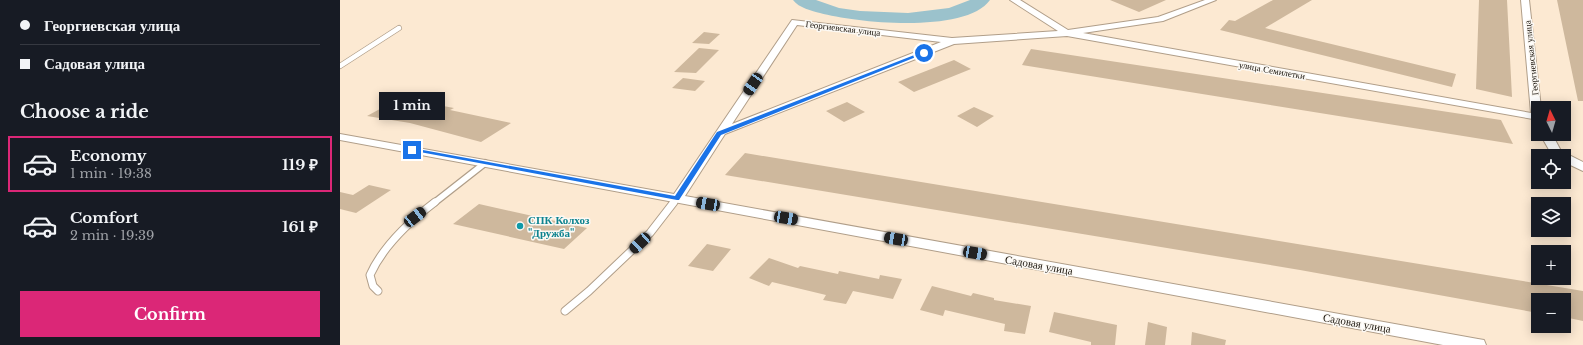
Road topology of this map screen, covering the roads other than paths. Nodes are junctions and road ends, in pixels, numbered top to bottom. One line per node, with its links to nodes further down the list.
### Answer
1 (1014, 0): 5 (street, улица Семилетки)
2 (1212, 0): 5 (street, Георгиевская улица)
3 (1525, 0): 8 (street, Георгиевская улица)
4 (399, 28): 7 (lane)
5 (1067, 33): 6 (street, Георгиевская улица); 9 (street, улица Семилетки)
6 (953, 41): 10 (street, Георгиевская улица); 10 (street, Георгиевская улица)
7 (340, 66)
8 (1536, 101)
9 (1531, 117)
10 (719, 134): 15 (street, Георгиевская улица)
11 (340, 137): 13 (street, Садовая улица)
12 (1571, 160): 14 (street)
13 (485, 163): 15 (street, Садовая улица); 16 (lane)
14 (1583, 167)
15 (677, 198): 17 (lane); 18 (street, Садовая улица)
16 (378, 291)
17 (565, 311)
18 (1478, 345)

